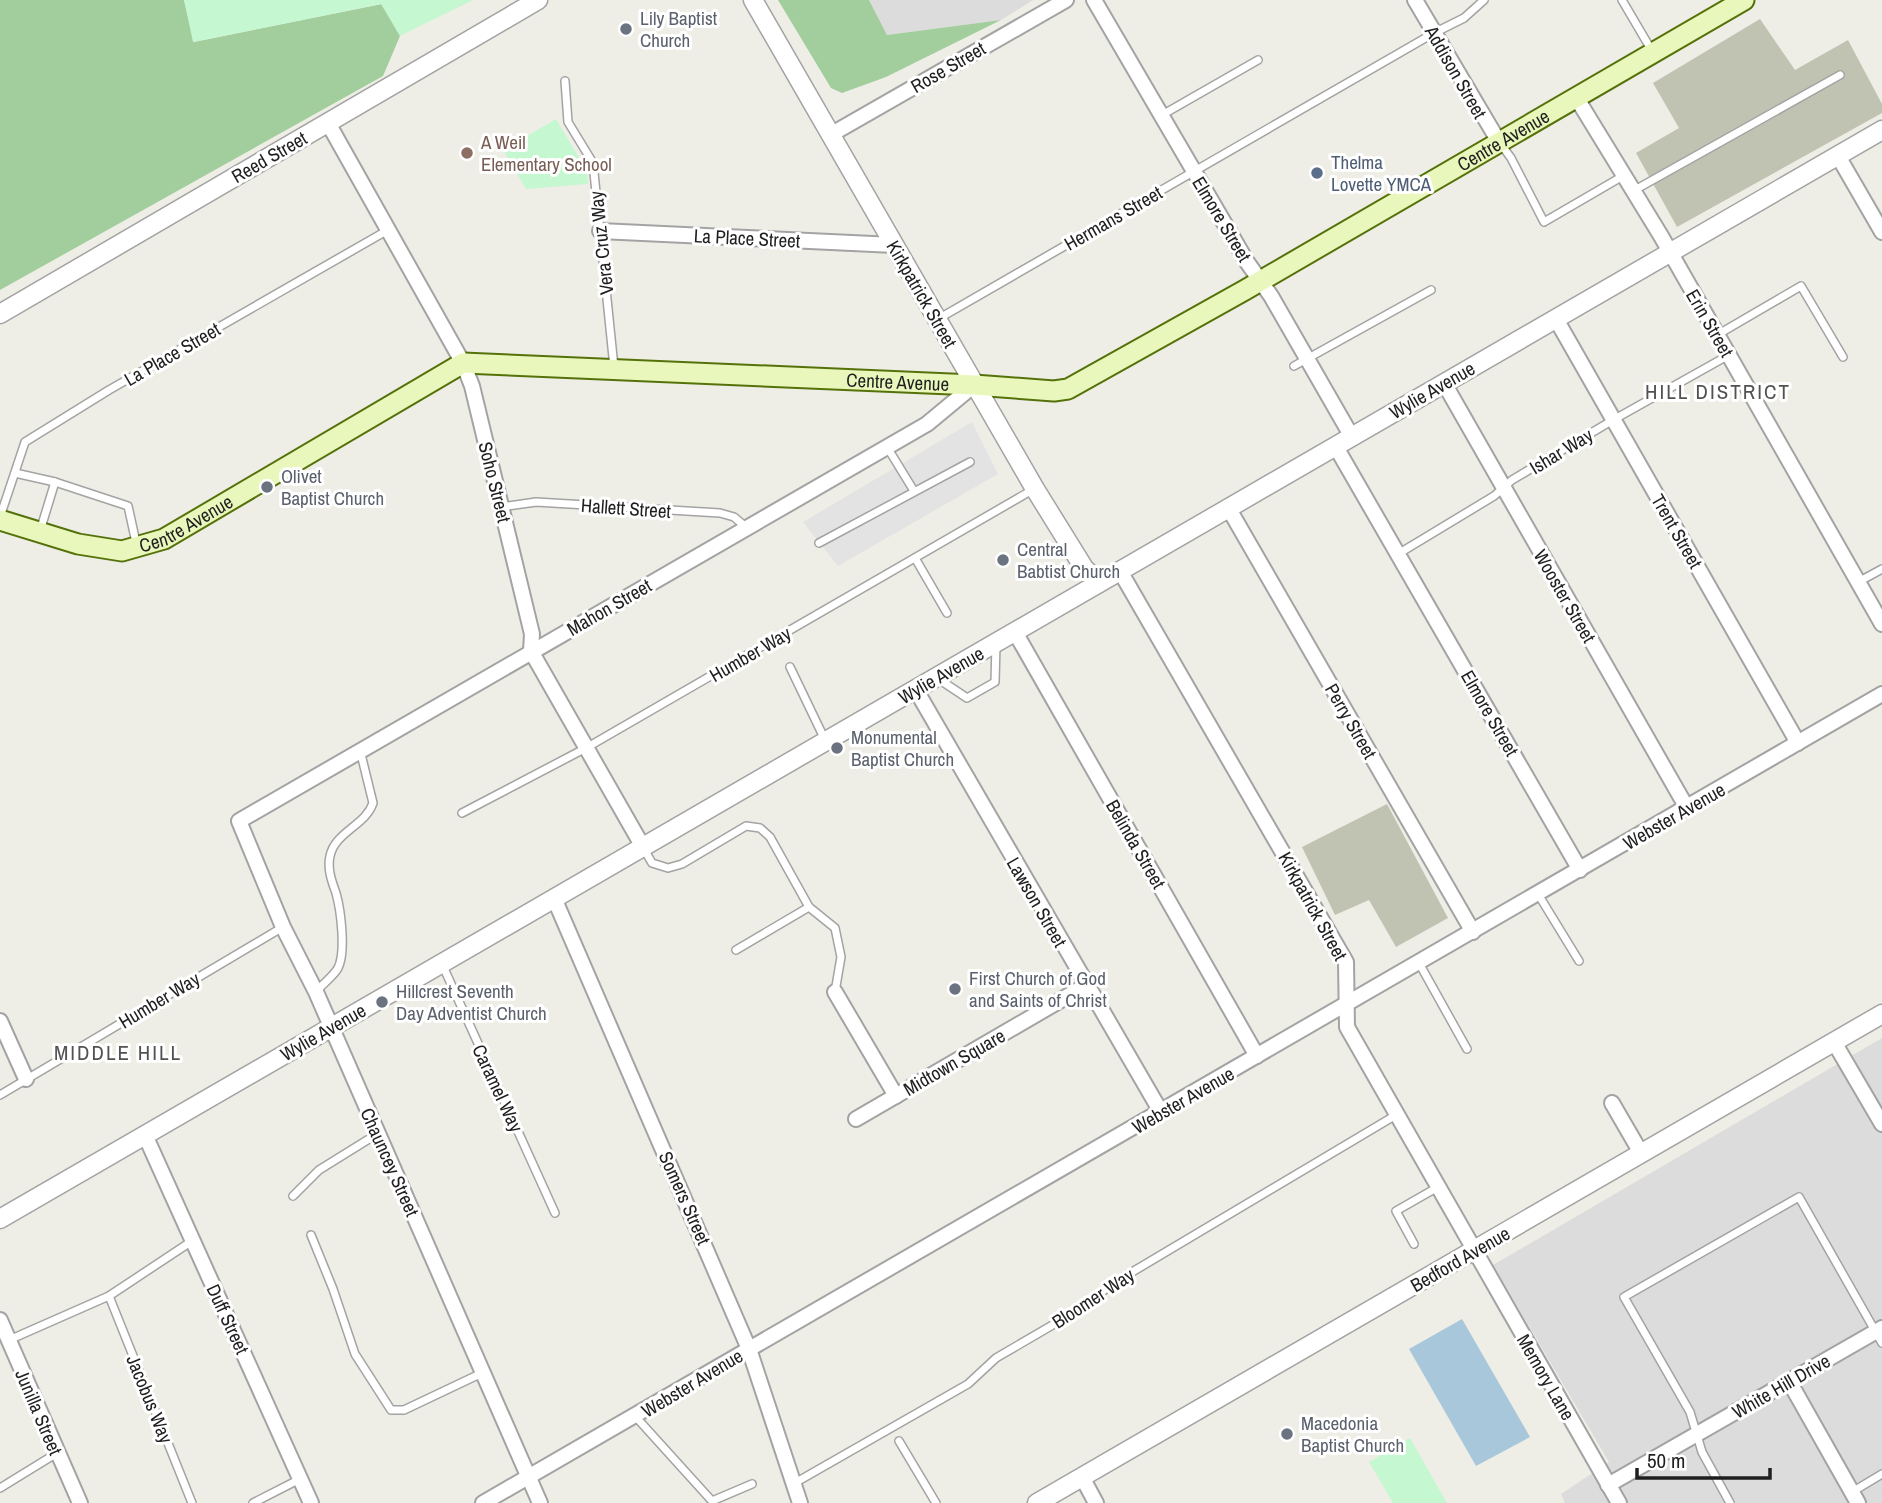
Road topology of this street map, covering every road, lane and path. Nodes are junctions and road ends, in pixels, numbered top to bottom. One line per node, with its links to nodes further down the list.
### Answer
1 (538, 0): 16 (street, Reed Street)
2 (753, 0): 17 (street, Kirkpatrick Street)
3 (1066, 0): 17 (street, Rose Street)
4 (1094, 0): 15 (street, Elmore Street)
5 (1415, 0): 9 (street, Addison Street)
6 (1484, 0): 9 (lane, Hermans Street)
7 (1622, 0): 10 (lane)
8 (1740, 1): 10 (main road, Centre Avenue)
9 (1434, 33): 19 (street, Addison Street); 21 (lane, Hermans Street)
10 (1653, 53): 14 (main road, Centre Avenue)
11 (1258, 60): 15 (lane)
12 (1840, 75): 23 (lane)
13 (565, 81): 25 (lane, Vera Cruz Way)
14 (1576, 97): 19 (main road, Centre Avenue); 22 (street, Erin Street)
15 (1161, 115): 21 (street, Elmore Street)
16 (328, 123): 24 (street, Soho Street); 31 (street, Reed Street)
17 (830, 135): 27 (street, Kirkpatrick Street)
18 (1880, 135): 20 (street, Wylie Avenue)
19 (1499, 142): 22 (lane); 29 (main road, Centre Avenue)
20 (1838, 156): 26 (street); 28 (street, Wylie Avenue)
21 (1194, 172): 29 (street, Elmore Street); 33 (lane, Hermans Street)
22 (1623, 176): 23 (street, Erin Street)
23 (1632, 192): 28 (street, Erin Street)
24 (389, 229): 38 (street, Soho Street); 48 (lane, La Place Street)
25 (600, 231): 27 (street, La Place Street); 40 (lane, Vera Cruz Way)
26 (1882, 232)
27 (894, 245): 33 (street, Kirkpatrick Street)
28 (1670, 253): 32 (street, Wylie Avenue); 34 (street, Erin Street)
29 (1260, 281): 37 (street, Elmore Street); 42 (main road, Centre Avenue)
30 (1431, 290): 37 (lane)
31 (0, 314)
32 (1556, 319): 41 (street, Wylie Avenue); 43 (street, Trent Street)
33 (938, 320): 42 (street, Kirkpatrick Street)
34 (1717, 335): 35 (street, Erin Street); 36 (lane)
35 (1729, 355): 43 (lane, Ishar Way); 64 (street, Erin Street)
36 (1843, 358)
37 (1307, 359): 39 (lane); 44 (street, Elmore Street)
38 (463, 363): 40 (main road, Centre Avenue); 53 (street, Soho Street); 59 (main road, Centre Avenue)
39 (1294, 366)
40 (614, 370): 42 (main road, Centre Avenue)
41 (1444, 383): 44 (street, Wylie Avenue); 50 (street, Wooster Street)
42 (974, 385): 45 (street, Mahon Street); 51 (street, Kirkpatrick Street)
43 (1613, 420): 50 (lane, Ishar Way); 76 (street, Trent Street)
44 (1352, 437): 46 (street, Wylie Avenue)
45 (887, 447): 52 (lane); 56 (street, Mahon Street)
46 (1336, 447): 54 (street, Wylie Avenue); 60 (street, Elmore Street)
47 (970, 462): 52 (lane)
48 (15, 473): 49 (lane); 55 (lane, La Place Street)
49 (55, 482): 57 (lane); 59 (lane)
50 (1503, 488): 60 (lane, Ishar Way); 79 (street, Wooster Street)
51 (1035, 489): 61 (lane, Humber Way); 65 (street, Kirkpatrick Street)
52 (914, 491): 58 (lane)
53 (501, 507): 56 (lane, Hallett Street); 70 (street, Soho Street)
54 (1229, 509): 63 (street, Wylie Avenue); 88 (street, Perry Street)
55 (0, 519): 57 (main road, Centre Avenue)
56 (747, 528): 70 (street, Mahon Street)
57 (40, 532): 59 (main road, Centre Avenue)
58 (819, 543)
59 (137, 547)
60 (1398, 554): 83 (street, Elmore Street)
61 (915, 558): 66 (lane); 77 (lane, Humber Way)
62 (1882, 569): 64 (lane)
63 (1119, 571): 65 (street, Wylie Avenue); 96 (street, Kirkpatrick Street)
64 (1858, 582): 67 (street, Erin Street)
65 (1099, 583): 68 (street, Wylie Avenue)
66 (947, 613)
67 (1882, 624)
68 (1015, 632): 69 (street, Wylie Avenue); 102 (street, Belinda Street)
69 (996, 643): 72 (street, Wylie Avenue); 72 (lane)
70 (531, 651): 77 (street, Soho Street); 78 (street, Mahon Street)
71 (790, 667): 75 (lane)
72 (936, 678): 73 (street, Wylie Avenue)
73 (916, 690): 75 (street, Wylie Avenue); 93 (street, Lawson Street)
74 (1882, 694): 76 (street, Webster Avenue)
75 (826, 741): 82 (street, Wylie Avenue)
76 (1798, 743): 79 (street, Webster Avenue)
77 (586, 748): 80 (lane, Humber Way); 82 (street, Soho Street)
78 (360, 750): 81 (street, Mahon Street); 94 (lane)
79 (1687, 808): 83 (street, Webster Avenue)
80 (462, 813)
81 (239, 821): 87 (street, Chauncey Street)
82 (643, 847): 85 (street, Wylie Avenue); 86 (lane)
83 (1580, 870): 84 (street, Webster Avenue)
84 (1538, 894): 88 (street, Webster Avenue); 90 (lane)
85 (554, 898): 92 (street, Wylie Avenue); 126 (street, Somers Street)
86 (809, 907): 89 (lane); 95 (lane)
87 (283, 927): 94 (street, Chauncey Street); 103 (lane, Humber Way)
88 (1473, 932): 91 (street, Webster Avenue)
89 (736, 950)
90 (1579, 961)
91 (1419, 963): 96 (street, Webster Avenue); 101 (lane)
92 (442, 964): 99 (street, Wylie Avenue); 116 (lane, Caramel Way)
93 (1086, 986): 105 (street, Midtown Square); 107 (street, Lawson Street)
94 (316, 992): 99 (street, Chauncey Street)
95 (835, 992): 105 (street, Midtown Square)
96 (1347, 1004): 102 (street, Webster Avenue); 108 (street, Kirkpatrick Street)
97 (1882, 1014): 100 (street, Bedford Avenue)
98 (0, 1021): 103 (street)
99 (331, 1028): 111 (street, Chauncey Street); 112 (street, Wylie Avenue)
100 (1834, 1042): 110 (street); 113 (street, Bedford Avenue)
101 (1467, 1049)
102 (1257, 1056): 107 (street, Webster Avenue)
103 (26, 1079): 104 (lane, Humber Way)
104 (0, 1095)
105 (896, 1096): 109 (street, Midtown Square)
106 (1612, 1103): 113 (street)
107 (1160, 1112): 126 (street, Webster Avenue)
108 (1396, 1115): 114 (street, Kirkpatrick Street); 138 (lane, Bloomer Way)
109 (856, 1119)
110 (1882, 1124)
111 (377, 1134): 115 (lane); 127 (street, Chauncey Street)
112 (145, 1135): 117 (street, Wylie Avenue); 119 (street, Duff Street)
113 (1641, 1153): 121 (street, Bedford Avenue)
114 (1438, 1187): 120 (lane); 121 (street, Kirkpatrick Street)
115 (293, 1196)
116 (555, 1213)
117 (0, 1219)
118 (311, 1235): 127 (lane)
119 (192, 1241): 122 (lane); 136 (street, Duff Street)
120 (1415, 1244)
121 (1474, 1251): 135 (street, Bedford Avenue); 139 (street, Memory Lane)
122 (109, 1296): 125 (lane); 143 (lane, Jacobus Way)
123 (0, 1320): 125 (street, Junilla Street)
124 (1880, 1334): 128 (street, White Hill Drive); 130 (lane)
125 (8, 1340): 132 (street, Junilla Street)
126 (749, 1349): 129 (street, Webster Avenue); 138 (street, Somers Street)
127 (482, 1373): 134 (street, Chauncey Street)
128 (1789, 1381): 130 (street, White Hill Drive); 141 (street)
129 (635, 1416): 134 (street, Webster Avenue); 137 (lane)
130 (1697, 1434): 139 (street, White Hill Drive); 153 (lane)
131 (899, 1441): 149 (lane)
132 (57, 1453): 140 (lane); 142 (street, Junilla Street)
133 (1882, 1474): 141 (lane)
134 (529, 1476): 146 (street, Webster Avenue); 147 (street, Chauncey Street)
135 (1082, 1477): 150 (street, Bedford Avenue); 151 (street)
136 (301, 1479): 144 (lane); 145 (street, Duff Street)
137 (752, 1484)
138 (793, 1484): 148 (street, Somers Street)
139 (1608, 1485): 152 (street, Memory Lane)
140 (0, 1488)
141 (1855, 1497)
142 (80, 1503)
143 (192, 1503)
144 (253, 1503)
145 (311, 1503)
146 (483, 1503)
147 (540, 1503)
148 (800, 1503)
149 (936, 1503)
150 (1037, 1503)
151 (1096, 1503)
152 (1619, 1503)
153 (1730, 1503)

